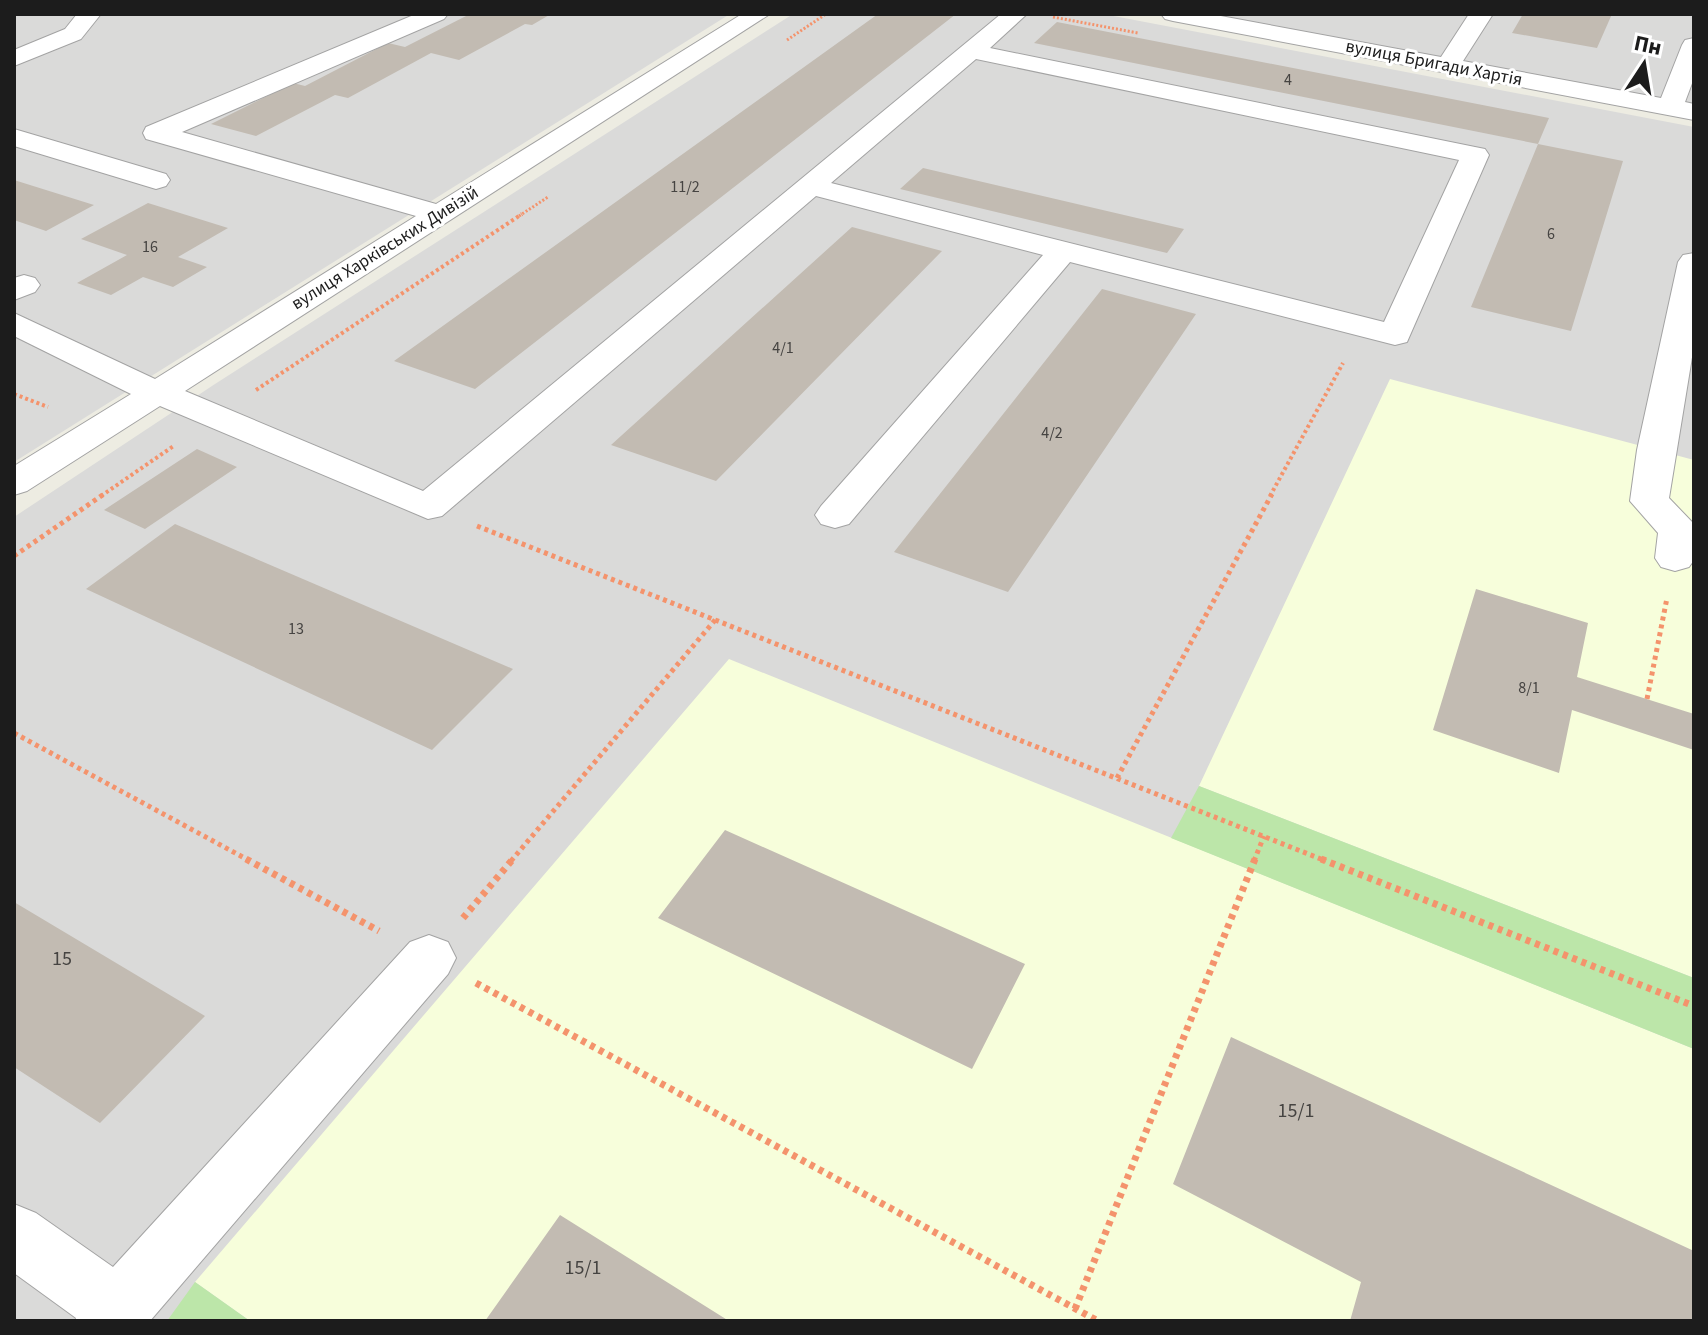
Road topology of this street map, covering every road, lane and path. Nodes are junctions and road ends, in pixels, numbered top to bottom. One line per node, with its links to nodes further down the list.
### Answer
1 (89, 14): 11 (street)
2 (436, 14): 18 (street)
3 (758, 14): 18 (street, вулиця Харківських Дивізій)
4 (826, 14): 8 (path)
5 (1015, 14): 10 (street)
6 (1173, 14): 12 (street, вулиця Бригади Хартія)
7 (1481, 14): 12 (street)
8 (787, 40)
9 (1694, 45): 13 (street)
10 (971, 51): 16 (street); 22 (street)
11 (14, 59)
12 (1448, 66): 13 (street, вулиця Бригади Хартія)
13 (1682, 109)
14 (14, 137): 15 (street)
15 (156, 180)
16 (810, 186): 19 (street); 28 (street)
17 (548, 198): 26 (path)
18 (440, 214): 23 (street, вулиця Харківських Дивізій)
19 (1063, 251): 22 (street); 29 (street)
20 (1694, 262): 31 (street)
21 (14, 323): 23 (street)
22 (1363, 327): 35 (path)
23 (156, 391): 26 (street); 27 (street, вулиця Харківських Дивізій)
24 (14, 394): 25 (path)
25 (48, 407)
26 (216, 417): 28 (street); 30 (path)
27 (14, 483)
28 (428, 507): 32 (path)
29 (835, 515)
30 (14, 556)
31 (1675, 558): 33 (path)
32 (716, 619): 35 (path); 37 (path)
33 (1647, 699)
34 (14, 733): 37 (path)
35 (1117, 778): 36 (path)
36 (1264, 836): 38 (path); 40 (path)
37 (429, 958): 40 (path); 41 (street)
38 (1694, 1006)
39 (14, 1235): 41 (street)
40 (1075, 1309): 42 (path)
41 (113, 1315)
42 (1098, 1321)

